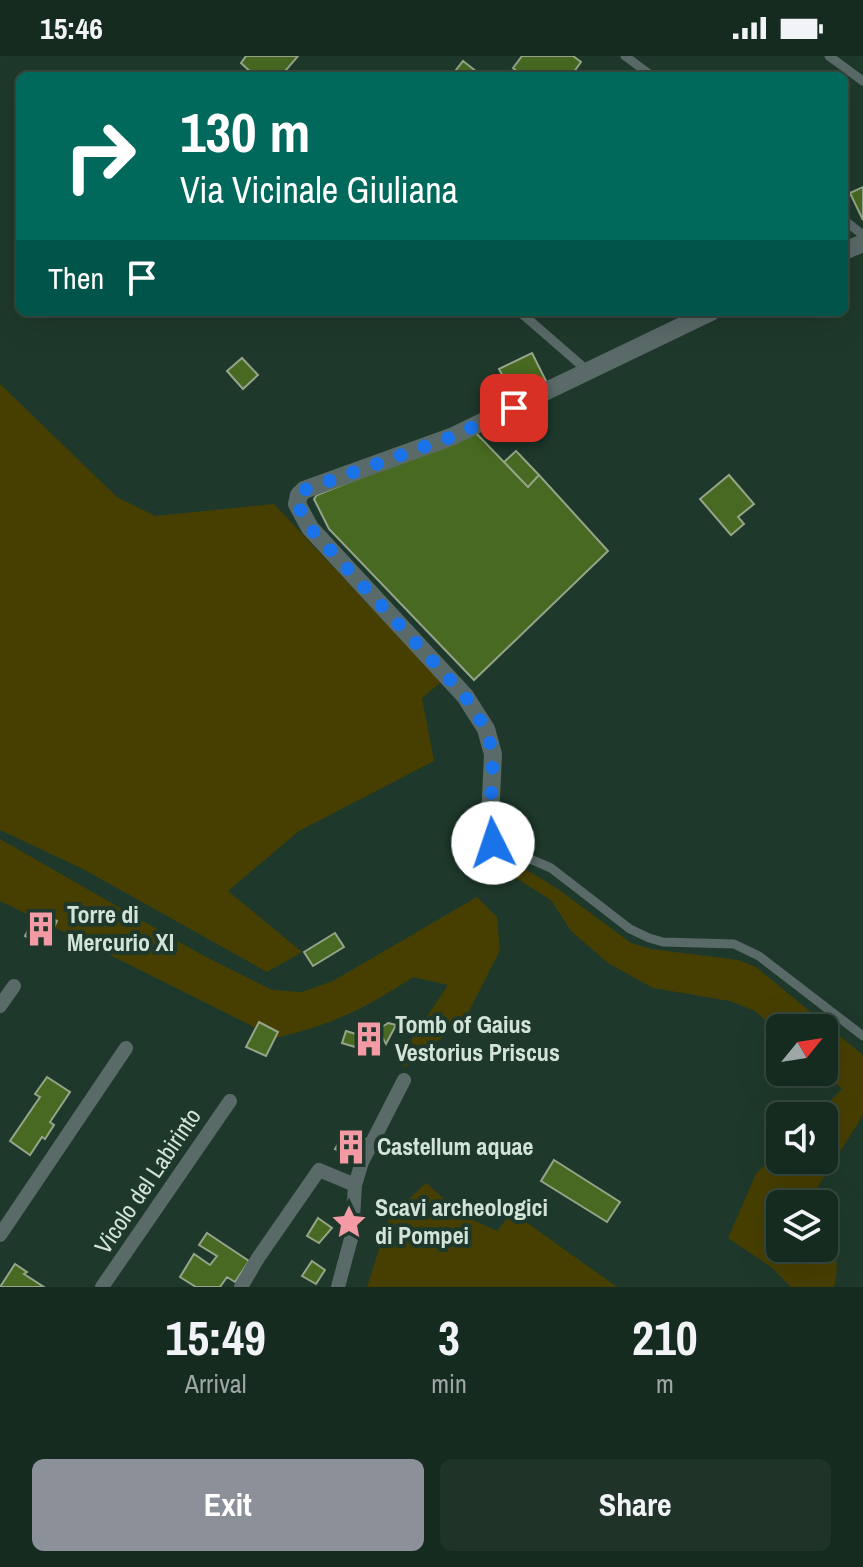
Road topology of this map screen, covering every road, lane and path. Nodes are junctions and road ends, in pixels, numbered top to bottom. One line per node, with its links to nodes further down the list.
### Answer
1 (625, 56): 3 (lane)
2 (829, 56): 4 (lane)
3 (647, 72)
4 (863, 81)
5 (525, 316): 7 (lane)
6 (703, 316): 7 (street)
7 (589, 372): 8 (street)
8 (493, 843): 11 (lane)
9 (14, 986): 10 (street)
10 (0, 1006)
11 (863, 1036)
12 (126, 1048): 16 (street)
13 (404, 1080): 15 (street)
14 (230, 1101): 17 (street, Vicolo del Labirinto)
15 (355, 1185): 18 (street); 19 (street)
16 (0, 1235)
17 (102, 1287)
18 (241, 1287)
19 (338, 1287)

